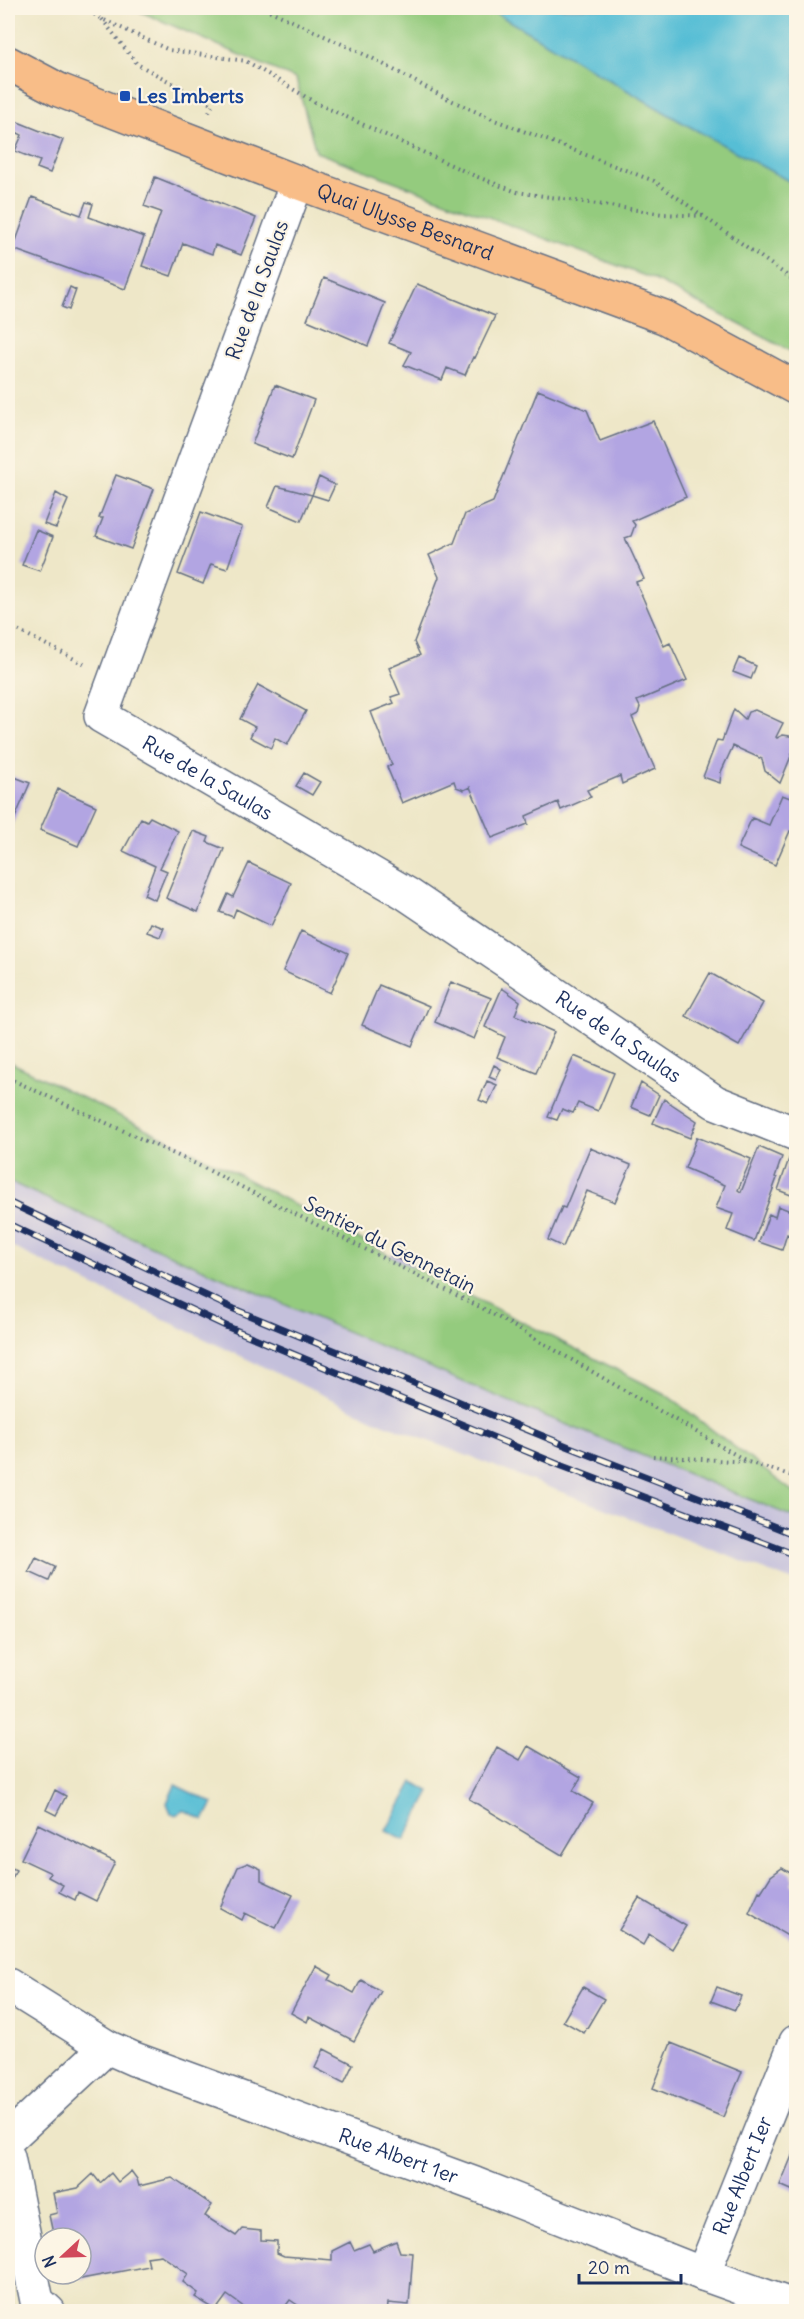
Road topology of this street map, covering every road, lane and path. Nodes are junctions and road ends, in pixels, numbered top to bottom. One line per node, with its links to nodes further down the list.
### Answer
1 (84, 8): 3 (path)
2 (264, 8): 7 (path)
3 (102, 19): 5 (path); 7 (path)
4 (8, 63): 5 (main road, Quai Ulysse Besnard)
5 (195, 143): 6 (main road, Quai Ulysse Besnard)
6 (297, 182): 9 (main road, Quai Ulysse Besnard); 11 (street, Rue de la Saulas)
7 (704, 216): 8 (path)
8 (796, 282)
9 (796, 388)
10 (8, 625): 11 (path)
11 (114, 680): 13 (street, Rue de la Saulas)
12 (8, 1078): 15 (path, Sentier du Gennetain)
13 (796, 1134)
14 (653, 1456): 15 (path)
15 (748, 1462): 16 (path)
16 (796, 1477)
17 (8, 1986): 19 (street, Rue Albert 1er)
18 (796, 2042): 22 (street, Rue Albert Ier)
19 (108, 2047): 20 (street); 22 (street, Rue Albert 1er)
20 (8, 2139)
21 (8, 2157): 24 (street)
22 (703, 2274): 23 (street, Rue Albert 1er)
23 (796, 2307)
24 (49, 2312)

